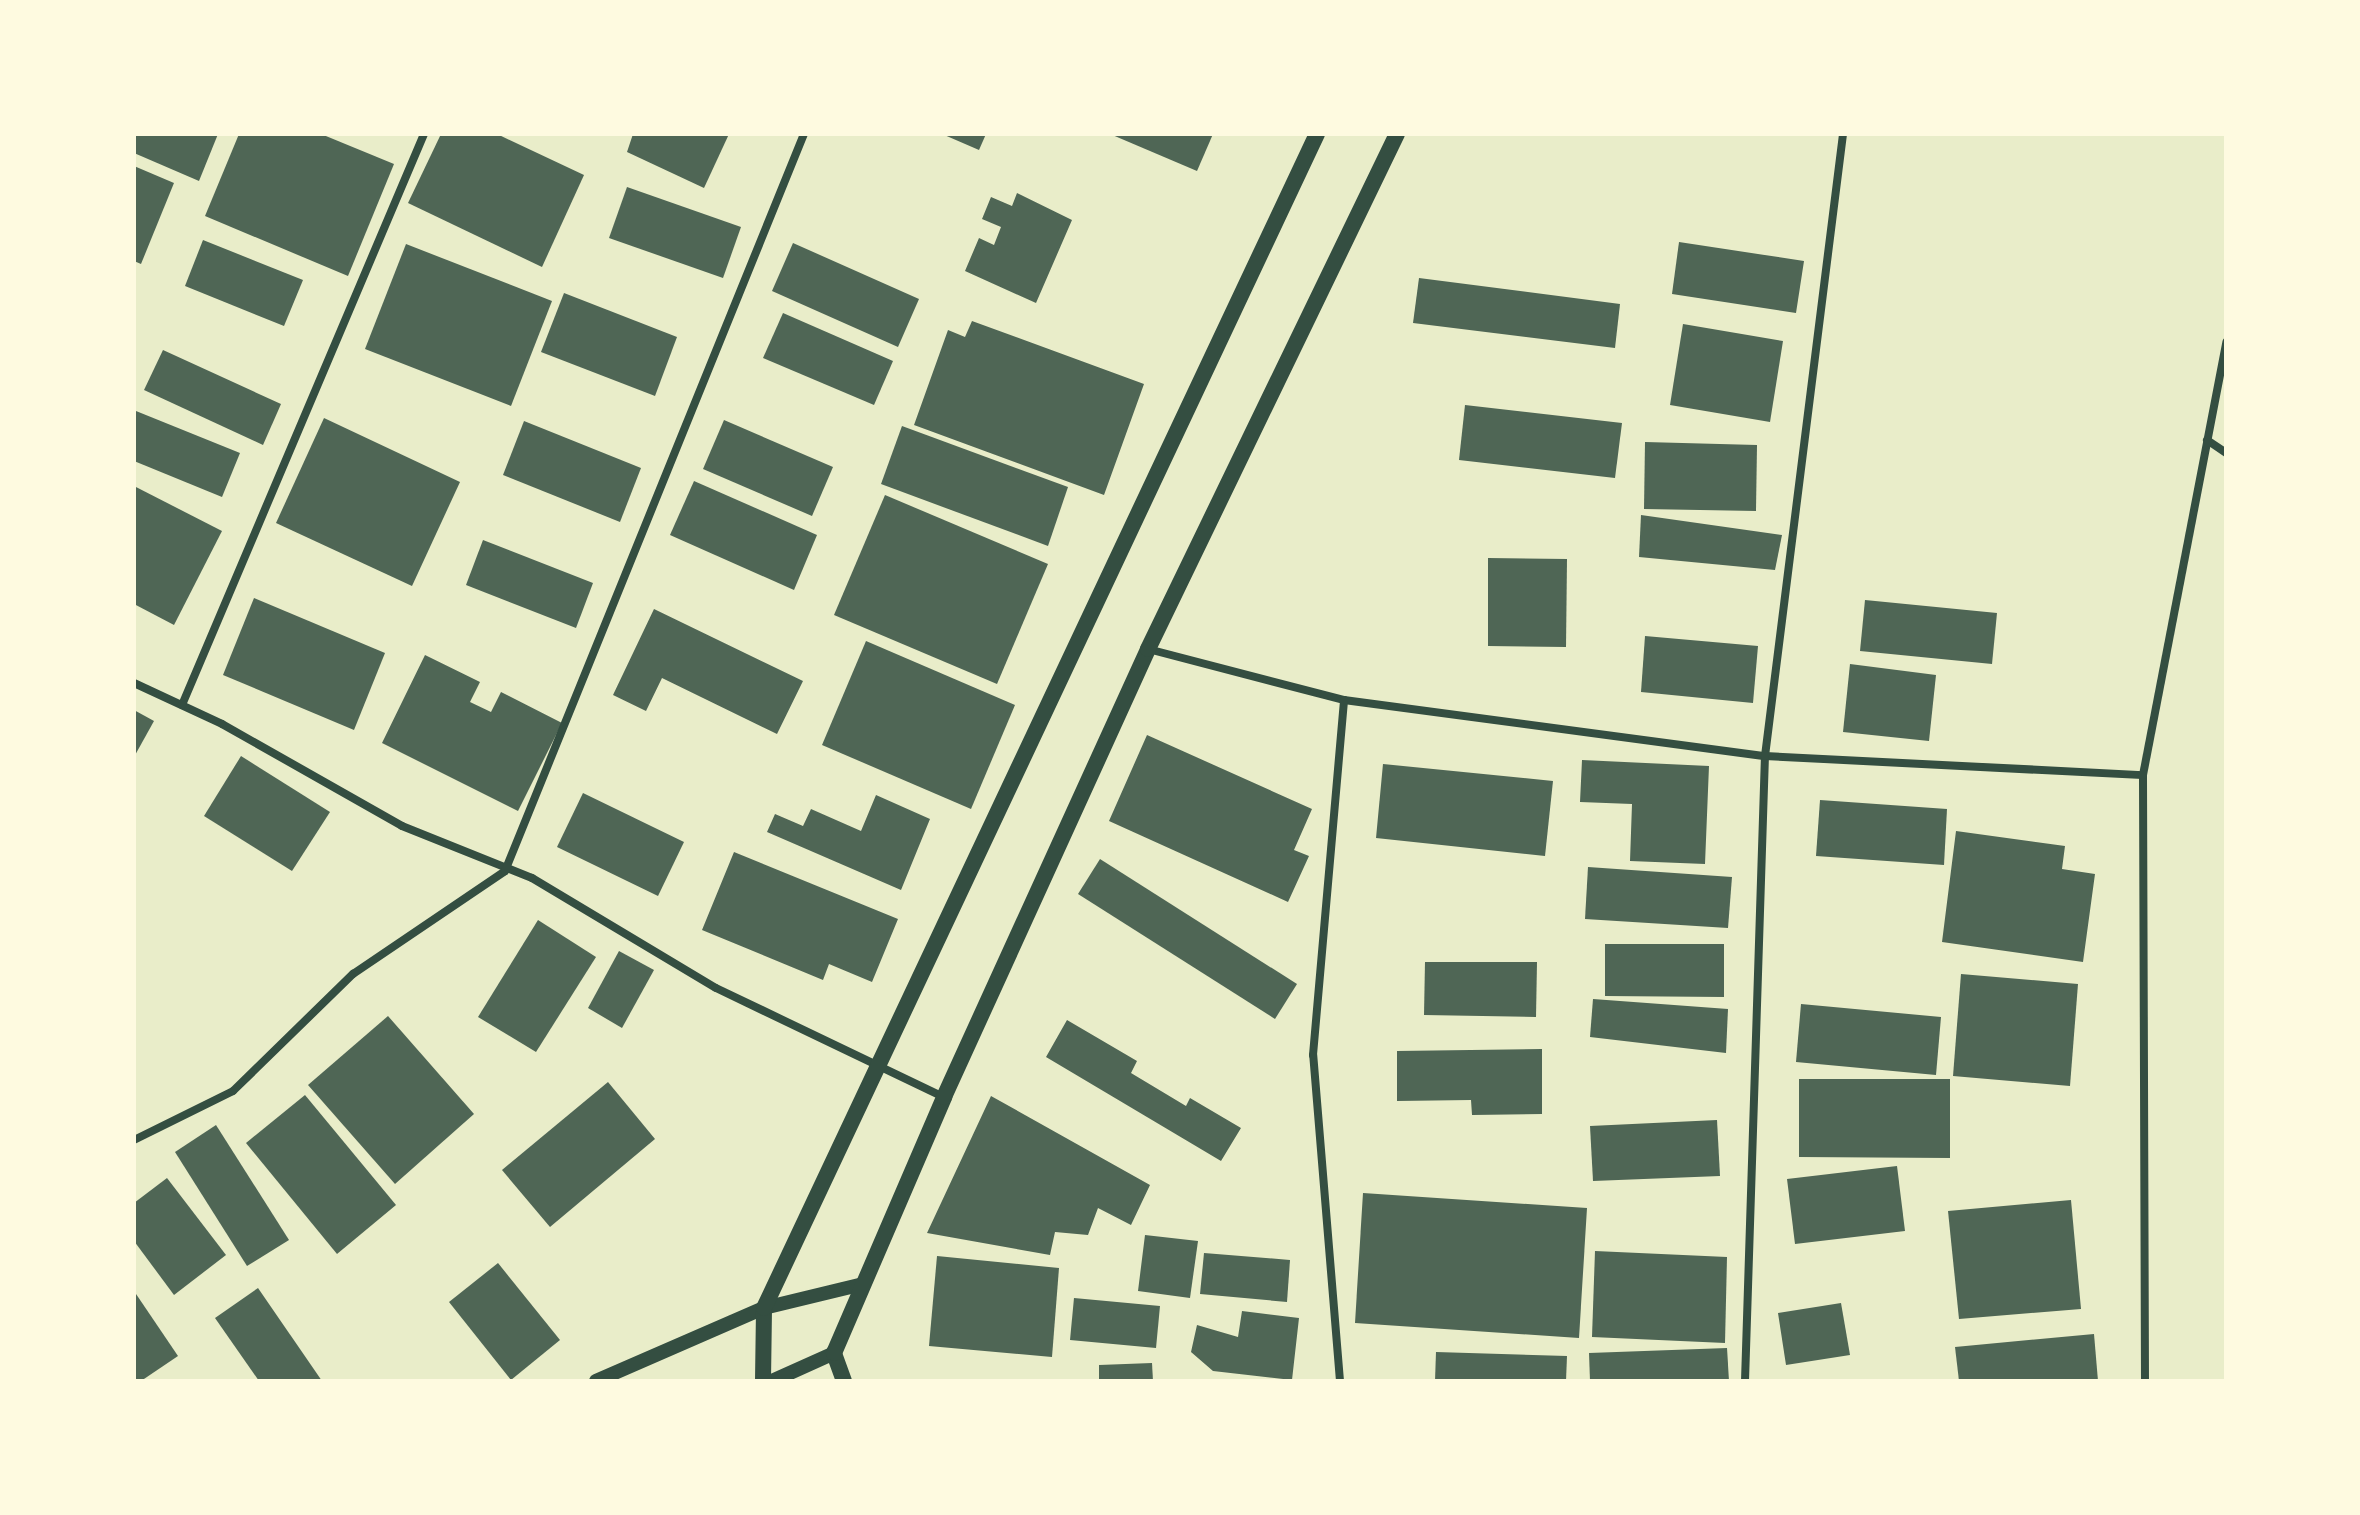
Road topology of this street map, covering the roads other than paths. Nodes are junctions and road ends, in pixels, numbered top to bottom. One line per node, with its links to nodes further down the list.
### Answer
1 (424, 134): 12 (street)
2 (804, 134): 15 (street)
3 (1317, 134): 16 (main road)
4 (1397, 134): 9 (main road)
5 (1843, 134): 13 (street)
6 (2226, 342): 7 (street)
7 (2207, 440): 8 (street); 14 (street)
8 (2226, 453)
9 (1148, 649): 11 (street); 17 (main road)
10 (134, 683): 12 (street)
11 (1344, 700): 13 (street); 26 (street)
12 (182, 705): 15 (street)
13 (1765, 756): 14 (street); 27 (street)
14 (2143, 775): 28 (street)
15 (505, 871): 16 (street); 18 (street)
16 (877, 1065): 17 (street); 20 (main road)
17 (944, 1097): 19 (main road)
18 (134, 1140)
19 (863, 1284): 20 (street); 21 (main road)
20 (764, 1308): 22 (street); 23 (main road)
21 (834, 1353): 24 (street); 25 (main road)
22 (596, 1381)
23 (763, 1381)
24 (772, 1381)
25 (844, 1381)
26 (1340, 1381)
27 (1745, 1381)
28 (2145, 1381)

